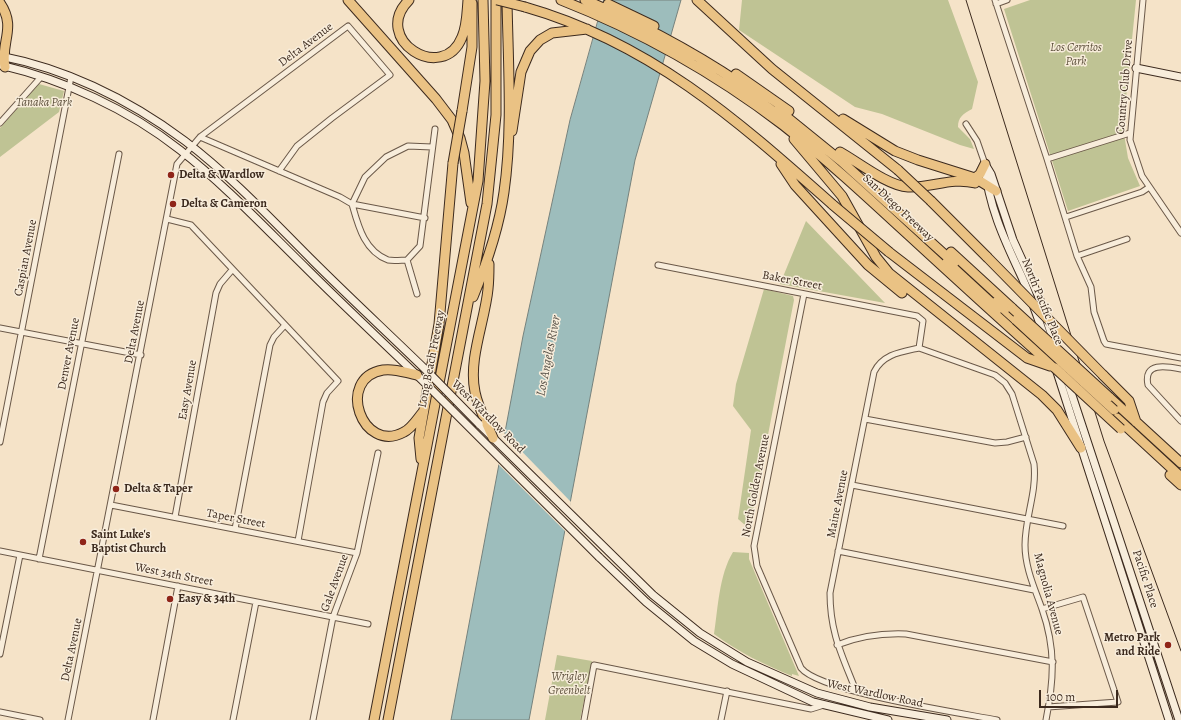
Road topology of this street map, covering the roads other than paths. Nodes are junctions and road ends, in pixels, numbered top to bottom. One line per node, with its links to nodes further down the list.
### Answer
1 (348, 0): 48 (highway)
2 (409, 0): 3 (highway)
3 (468, 0)
4 (472, 0): 73 (highway, bridge)
5 (483, 0): 48 (highway, Long Beach Freeway)
6 (497, 0): 18 (highway, bridge); 61 (highway, Long Beach Freeway)
7 (507, 0): 39 (highway)
8 (585, 0): 21 (highway)
9 (600, 0): 17 (highway, San Diego Freeway)
10 (605, 0): 17 (highway)
11 (697, 0): 26 (highway)
12 (1007, 0): 15 (street)
13 (1143, 0): 20 (street, Country Club Drive)
14 (569, 1): 21 (highway, San Diego Freeway)
15 (995, 2): 40 (street)
16 (0, 3): 19 (highway)
17 (613, 6): 21 (highway, San Diego Freeway)
18 (589, 29): 35 (highway); 39 (highway)
19 (2, 61): 22 (main road, West Wardlow Road); 23 (main road, West Wardlow Road)
20 (1136, 68): 24 (main road); 31 (street, Country Club Drive)
21 (721, 74): 28 (highway, San Diego Freeway); 36 (highway, San Diego Freeway); 74 (highway); 74 (highway, bridge)
22 (41, 77): 25 (main road, West Wardlow Road); 27 (street)
23 (72, 77): 25 (street, Caspian Avenue); 33 (main road, West Wardlow Road)
24 (1181, 77)
25 (70, 87): 38 (main road, West Wardlow Road); 64 (street, Caspian Avenue)
26 (823, 110): 43 (highway); 77 (highway, bridge)
27 (0, 123)
28 (782, 124): 65 (highway); 70 (highway, San Diego Freeway)
29 (966, 124): 41 (street, North Pacific Place)
30 (435, 129): 34 (street)
31 (1130, 133): 40 (street); 45 (street, Country Club Drive)
32 (200, 137): 33 (street, Delta Avenue); 42 (street); 42 (street, Delta Avenue)
33 (191, 146): 38 (street, Delta Avenue); 79 (main road, West Wardlow Road, bridge)
34 (432, 147): 47 (street); 50 (street)
35 (772, 152): 65 (highway); 70 (highway, bridge)
36 (840, 152): 43 (highway); 77 (highway, San Diego Freeway, bridge)
37 (119, 154): 66 (street, Denver Avenue)
38 (184, 154): 51 (street, Delta Avenue); 72 (main road, West Wardlow Road)
39 (508, 155): 55 (highway)
40 (1047, 159): 49 (street)
41 (985, 164): 43 (highway); 44 (main road, North Pacific Place); 46 (main road, North Pacific Place)
42 (279, 170): 47 (street)
43 (972, 180): 44 (highway)
44 (988, 186): 46 (highway); 81 (main road, North Pacific Place)
45 (1148, 188): 49 (street); 52 (street, Country Club Drive)
46 (996, 191): 81 (main road, North Pacific Place)
47 (352, 204): 50 (street); 56 (street)
48 (472, 208): 84 (highway, Long Beach Freeway)
49 (1066, 217): 54 (street)
50 (425, 218): 56 (street)
51 (166, 219): 58 (street); 68 (street, Delta Avenue)
52 (1181, 233)
53 (1127, 239): 54 (street)
54 (1077, 256): 69 (street)
55 (489, 259): 61 (highway); 79 (highway)
56 (407, 260): 59 (street)
57 (658, 264): 60 (street, Baker Street)
58 (232, 270): 62 (street); 90 (street, Easy Avenue)
59 (417, 294)
60 (804, 294): 67 (street, Baker Street); 110 (street, North Golden Avenue)
61 (465, 317): 122 (highway, Long Beach Freeway)
62 (285, 325): 93 (street); 94 (street)
63 (0, 328): 64 (street)
64 (22, 332): 66 (street); 80 (street, Caspian Avenue)
65 (965, 336): 81 (highway)
66 (82, 344): 68 (street); 99 (street, Denver Avenue)
67 (919, 348): 75 (street, Maine Avenue); 78 (street, Magnolia Avenue)
68 (141, 355): 89 (street, Delta Avenue)
69 (1181, 358)
70 (1055, 368): 87 (highway, San Diego Freeway, bridge)
71 (1181, 369): 76 (street)
72 (417, 375): 73 (highway); 113 (main road, West Wardlow Road, bridge)
73 (423, 412): 84 (highway)
74 (1115, 414): 85 (highway); 86 (highway)
75 (864, 419): 78 (street); 88 (street, Maine Avenue)
76 (1181, 420)
77 (1137, 423): 83 (highway, San Diego Freeway)
78 (1026, 437): 91 (street, Magnolia Avenue)
79 (493, 438): 126 (main road, West Wardlow Road)
80 (0, 442)
81 (1085, 446): 129 (main road, Pacific Place); 130 (main road, Pacific Place)
82 (378, 453): 97 (street, Gale Avenue)
83 (1181, 463)
84 (422, 470): 121 (highway, Long Beach Freeway)
85 (1181, 471)
86 (1181, 477)
87 (1181, 484)
88 (852, 485): 91 (street); 96 (street, Maine Avenue)
89 (111, 505): 90 (street, Taper Street); 100 (street, Delta Avenue)
90 (175, 518): 93 (street, Taper Street)
91 (1029, 520): 92 (street); 102 (street, Magnolia Avenue)
92 (1063, 526)
93 (235, 529): 94 (street, Taper Street)
94 (298, 541): 97 (street, Taper Street)
95 (0, 551): 98 (street, West 34th Street)
96 (838, 551): 102 (street); 107 (street, Maine Avenue)
97 (357, 553): 105 (street, Gale Avenue)
98 (20, 555): 99 (street, West 34th Street); 108 (street)
99 (39, 559): 100 (street, West 34th Street)
100 (99, 570): 101 (street, West 34th Street); 117 (street, Delta Avenue)
101 (178, 586): 103 (street, West 34th Street); 118 (street)
102 (1034, 590): 104 (street, Magnolia Avenue)
103 (256, 602): 105 (street, West 34th Street); 119 (street)
104 (1042, 610): 109 (street, Magnolia Avenue); 114 (street)
105 (333, 617): 106 (street, West 34th Street); 120 (street, Gale Avenue)
106 (368, 624)
107 (837, 644): 109 (street); 112 (street, Maine Avenue)
108 (0, 654)
109 (1054, 662): 114 (street, Magnolia Avenue)
110 (805, 674): 112 (street, West Wardlow Road)
111 (727, 691): 113 (street); 123 (street); 124 (street)
112 (856, 691): 127 (street, West Wardlow Road)
113 (824, 705): 125 (main road, West Wardlow Road)
114 (1048, 707): 128 (street, Magnolia Avenue)
115 (0, 712): 116 (street)
116 (40, 720)
117 (68, 720)
118 (153, 720)
119 (233, 720)
120 (313, 720)
121 (374, 720)
122 (388, 720)
123 (584, 720)
124 (721, 720)
125 (886, 720)
126 (947, 720)
127 (997, 720)
128 (1046, 720)
129 (1169, 720)
130 (1179, 720)

